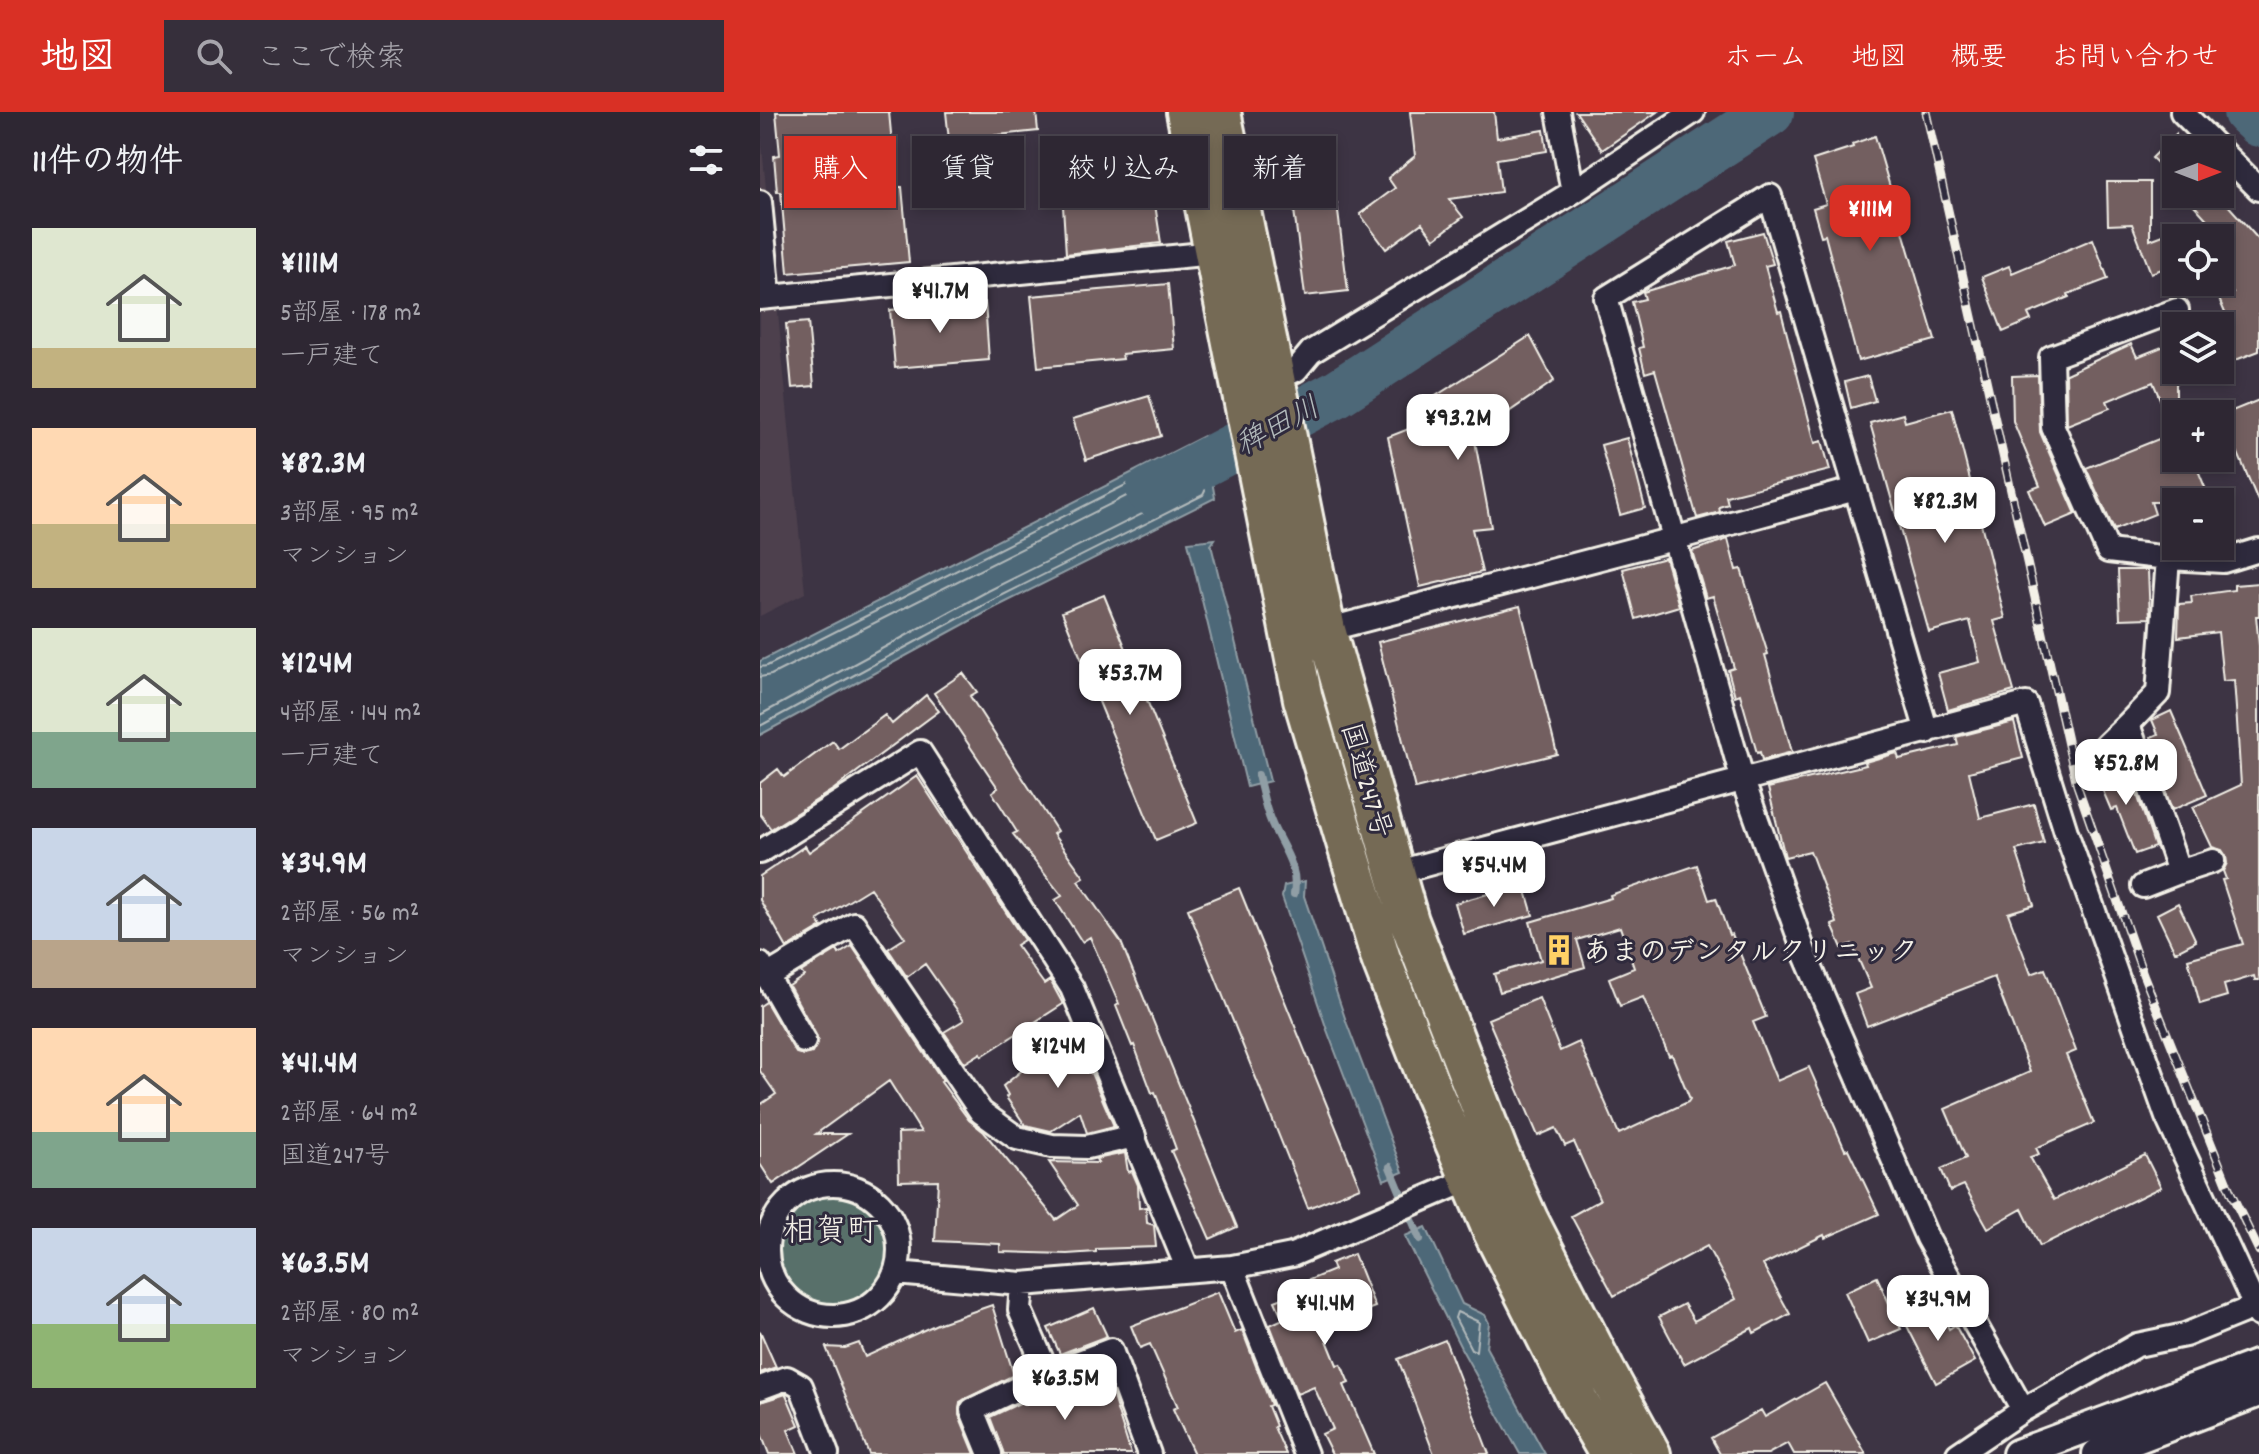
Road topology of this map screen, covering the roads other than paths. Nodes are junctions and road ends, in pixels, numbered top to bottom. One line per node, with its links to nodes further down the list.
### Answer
1 (1186, 112): 11 (highway, 国道247号)
2 (1221, 112): 11 (highway, 国道247号)
3 (1558, 112): 9 (street)
4 (1693, 112): 9 (street)
5 (2182, 112): 6 (street)
6 (2206, 136)
7 (2234, 164): 8 (street)
8 (2259, 189)
9 (1573, 192): 14 (street)
10 (760, 202): 12 (street)
11 (1231, 250): 12 (street); 14 (highway, 国道247号); 36 (highway, 国道247号)
12 (765, 298)
13 (2177, 310): 18 (street)
14 (1275, 384): 23 (highway, 国道247号)
15 (1856, 489): 16 (street); 16 (street); 25 (street)
16 (1673, 539): 23 (street); 27 (street)
17 (2259, 550): 19 (street)
18 (2162, 557)
19 (2234, 558)
20 (2168, 560): 24 (street)
21 (2205, 560): 22 (street)
22 (2226, 560)
23 (1326, 630): 31 (highway, 国道247号)
24 (2128, 724): 26 (street); 30 (street)
25 (1927, 732): 27 (street); 43 (street)
26 (2094, 757)
27 (1743, 781): 31 (street); 49 (street)
28 (760, 852): 35 (street)
29 (2213, 861): 30 (street)
30 (2179, 872): 32 (street)
31 (1394, 873): 55 (highway, 国道247号)
32 (2143, 886)
33 (764, 970): 34 (street); 35 (street)
34 (804, 1041)
35 (1134, 1136): 39 (street)
36 (1470, 1179): 38 (street); 54 (highway, 国道247号)
37 (770, 1206): 40 (street); 42 (street)
38 (1232, 1267): 39 (street); 53 (street)
39 (1188, 1270): 41 (street)
40 (896, 1273): 41 (street); 42 (street)
41 (1022, 1284): 45 (street)
42 (768, 1286)
43 (2256, 1311): 49 (street)
44 (2259, 1364): 48 (street)
45 (1048, 1374): 51 (street); 52 (street)
46 (760, 1388): 50 (street)
47 (2259, 1392): 48 (street)
48 (2191, 1402): 57 (street); 58 (street)
49 (2023, 1410): 56 (street)
50 (827, 1454)
51 (990, 1454)
52 (1149, 1454)
53 (1306, 1454)
54 (1609, 1454)
55 (1651, 1454)
56 (1958, 1454)
57 (2017, 1454)
58 (2097, 1454)

